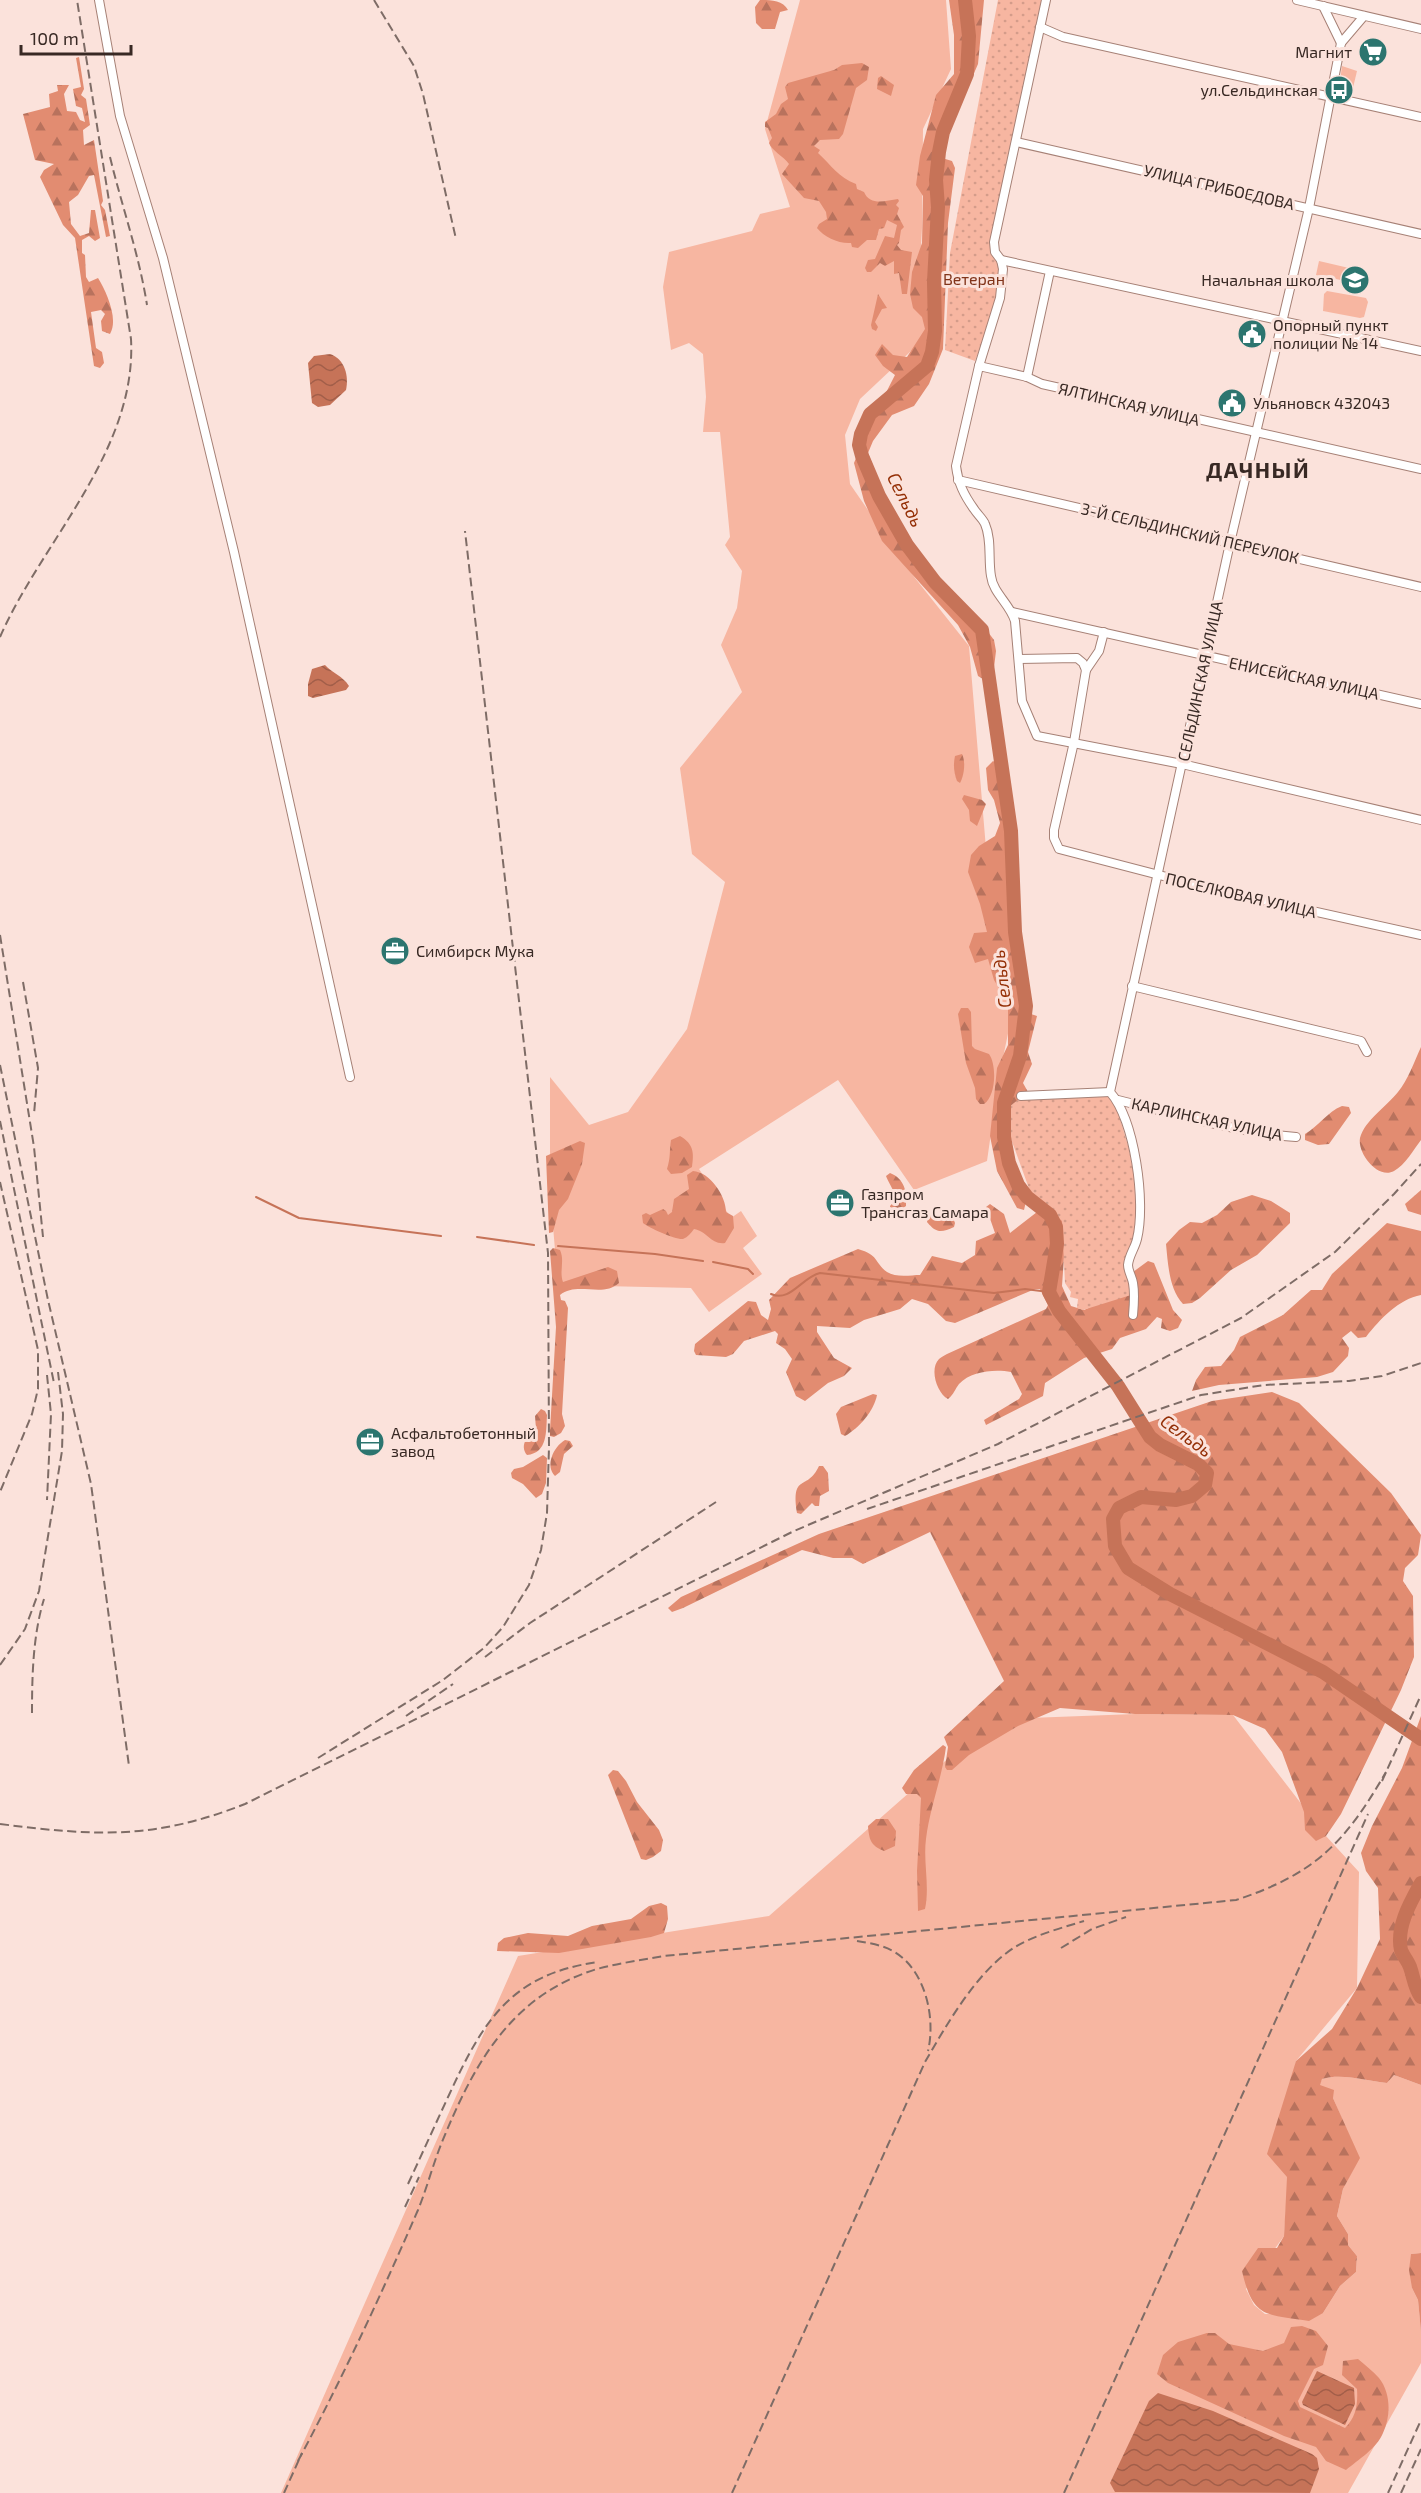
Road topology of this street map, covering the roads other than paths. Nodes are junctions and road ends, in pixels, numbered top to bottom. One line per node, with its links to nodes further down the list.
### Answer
1 (99, 0): 38 (street)
2 (1046, 0): 6 (street)
3 (1297, 0): 4 (street)
4 (1323, 6): 5 (street); 8 (street)
5 (1364, 16): 7 (street); 8 (street)
6 (1040, 27): 9 (street); 11 (street)
7 (1421, 29)
8 (1341, 43): 9 (street, СЕЛЬДИНСКАЯ УЛИЦА)
9 (1331, 98): 10 (street); 12 (street, СЕЛЬДИНСКАЯ УЛИЦА)
10 (1421, 117)
11 (1016, 142): 12 (street, УЛИЦА ГРИБОЕДОВА); 14 (street)
12 (1309, 207): 13 (street, УЛИЦА ГРИБОЕДОВА); 16 (street, СЕЛЬДИНСКАЯ УЛИЦА)
13 (1421, 234)
14 (1001, 260): 15 (street); 18 (street)
15 (1050, 271): 16 (street); 19 (street)
16 (1282, 321): 17 (street); 20 (street, СЕЛЬДИНСКАЯ УЛИЦА)
17 (1421, 351)
18 (979, 366): 19 (street, ЯЛТИНСКАЯ УЛИЦА); 22 (street)
19 (1027, 377): 20 (street, ЯЛТИНСКАЯ УЛИЦА)
20 (1256, 433): 21 (street, ЯЛТИНСКАЯ УЛИЦА); 23 (street, СЕЛЬДИНСКАЯ УЛИЦА)
21 (1421, 469)
22 (958, 480): 23 (street, 3-Й СЕЛЬДИНСКИЙ ПЕРЕУЛОК); 25 (street)
23 (1230, 543): 24 (street, 3-Й СЕЛЬДИНСКИЙ ПЕРЕУЛОК); 27 (street, СЕЛЬДИНСКАЯ УЛИЦА)
24 (1421, 587)
25 (1012, 612): 26 (street, ЕНИСЕЙСКАЯ УЛИЦА); 28 (street)
26 (1104, 632): 27 (street, ЕНИСЕЙСКАЯ УЛИЦА); 29 (street)
27 (1205, 657): 30 (street, ЕНИСЕЙСКАЯ УЛИЦА); 32 (street, СЕЛЬДИНСКАЯ УЛИЦА)
28 (1019, 659): 29 (street); 31 (street)
29 (1086, 670): 31 (street)
30 (1421, 704)
31 (1074, 742): 32 (street); 34 (street, ПОСЕЛКОВАЯ УЛИЦА)
32 (1182, 764): 33 (street); 34 (street, СЕЛЬДИНСКАЯ УЛИЦА)
33 (1421, 820)
34 (1157, 875): 35 (street, ПОСЕЛКОВАЯ УЛИЦА); 36 (street, СЕЛЬДИНСКАЯ УЛИЦА)
35 (1421, 935)
36 (1132, 986): 37 (street); 39 (street, СЕЛЬДИНСКАЯ УЛИЦА)
37 (1366, 1052)
38 (350, 1077)
39 (1110, 1092): 40 (street); 41 (street)
40 (1021, 1096)
41 (1118, 1101): 42 (street, КАРЛИНСКАЯ УЛИЦА); 43 (street)
42 (1296, 1137)
43 (1133, 1315)

